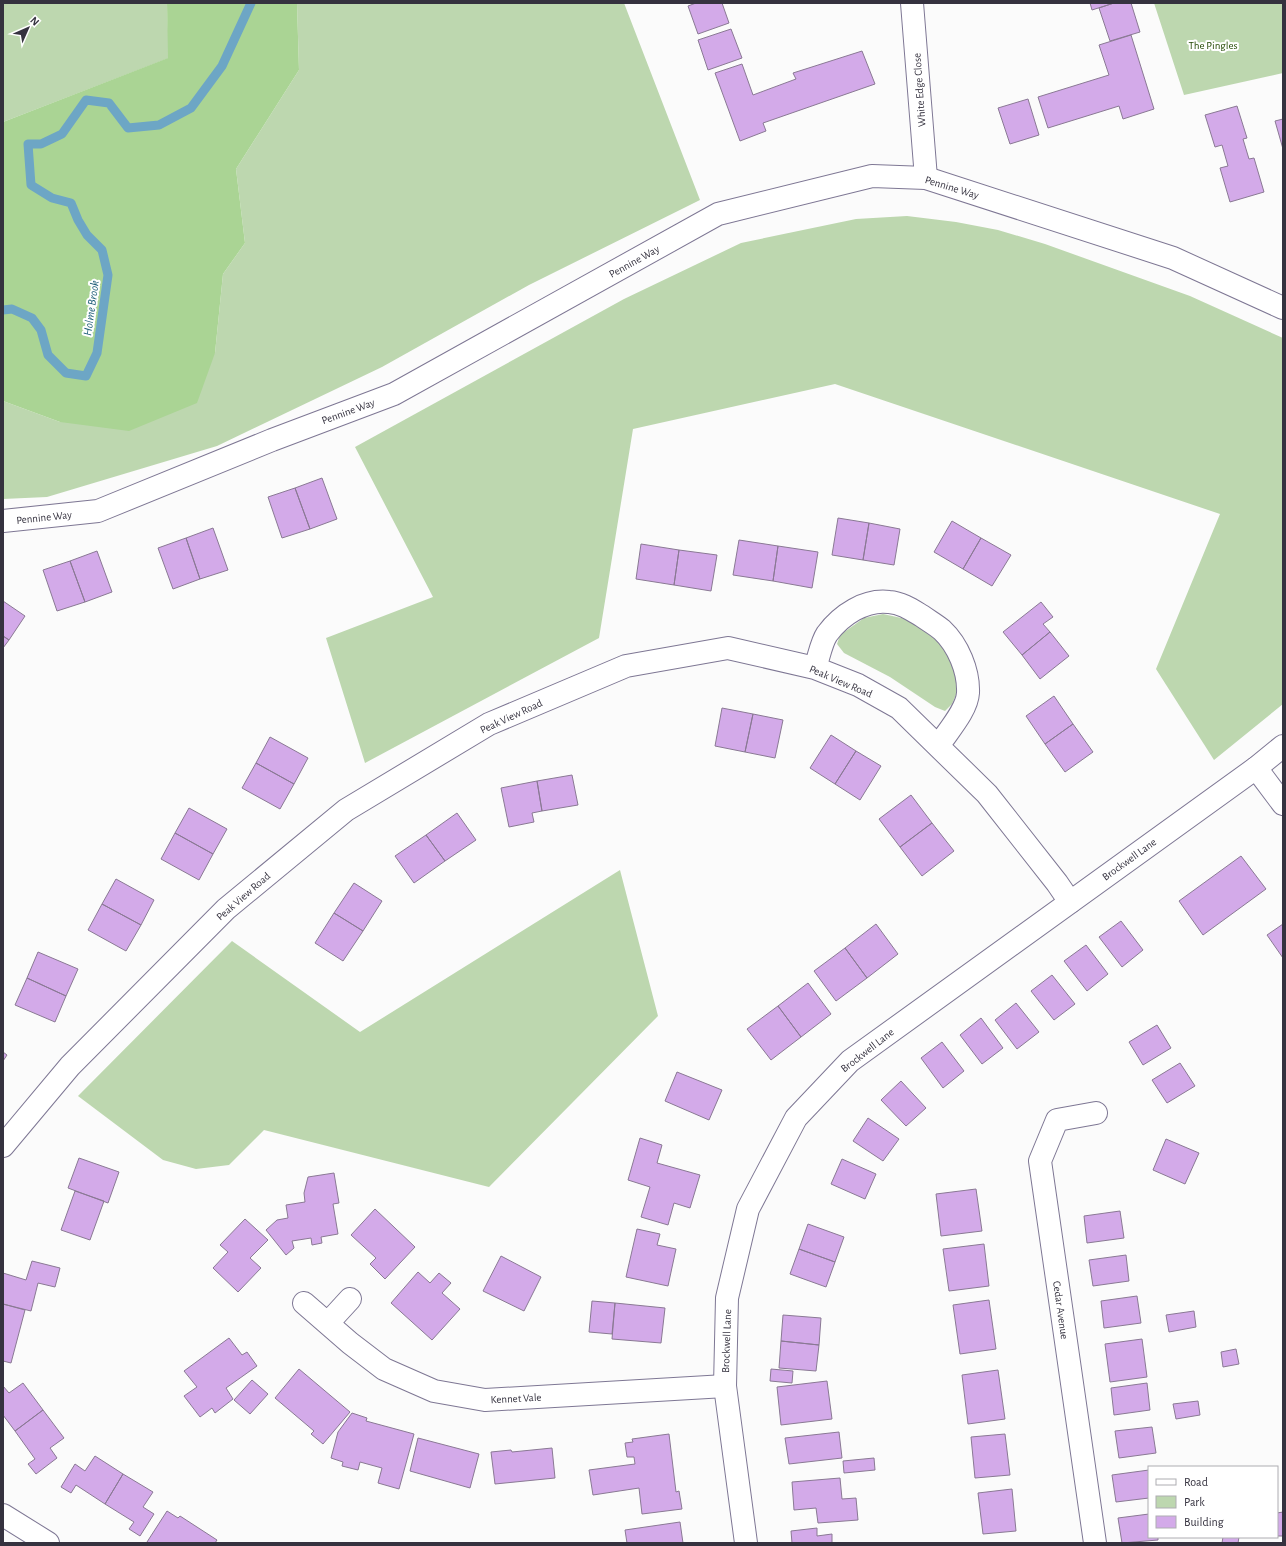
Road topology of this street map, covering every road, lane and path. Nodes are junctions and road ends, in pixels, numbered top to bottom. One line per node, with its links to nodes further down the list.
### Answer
1 (912, 3): 2 (street, White Edge Close)
2 (926, 178): 3 (street, Pennine Way); 4 (street, Pennine Way)
3 (1283, 308)
4 (3, 521)
5 (815, 668): 6 (street, Peak View Road); 6 (street); 12 (street, Peak View Road)
6 (938, 745): 10 (street, Peak View Road)
7 (1283, 746): 8 (street, Brockwell Lane)
8 (1256, 768): 9 (street); 10 (street, Brockwell Lane)
9 (1283, 804)
10 (1070, 902): 16 (street, Brockwell Lane)
11 (1096, 1113): 20 (street, Cedar Avenue)
12 (3, 1146)
13 (350, 1299): 15 (street)
14 (304, 1303): 15 (street, Kennet Vale)
15 (328, 1323): 16 (street, Kennet Vale)
16 (724, 1386): 19 (street, Brockwell Lane)
17 (3, 1516): 18 (street)
18 (48, 1543)
19 (746, 1543)
20 (1095, 1543)

